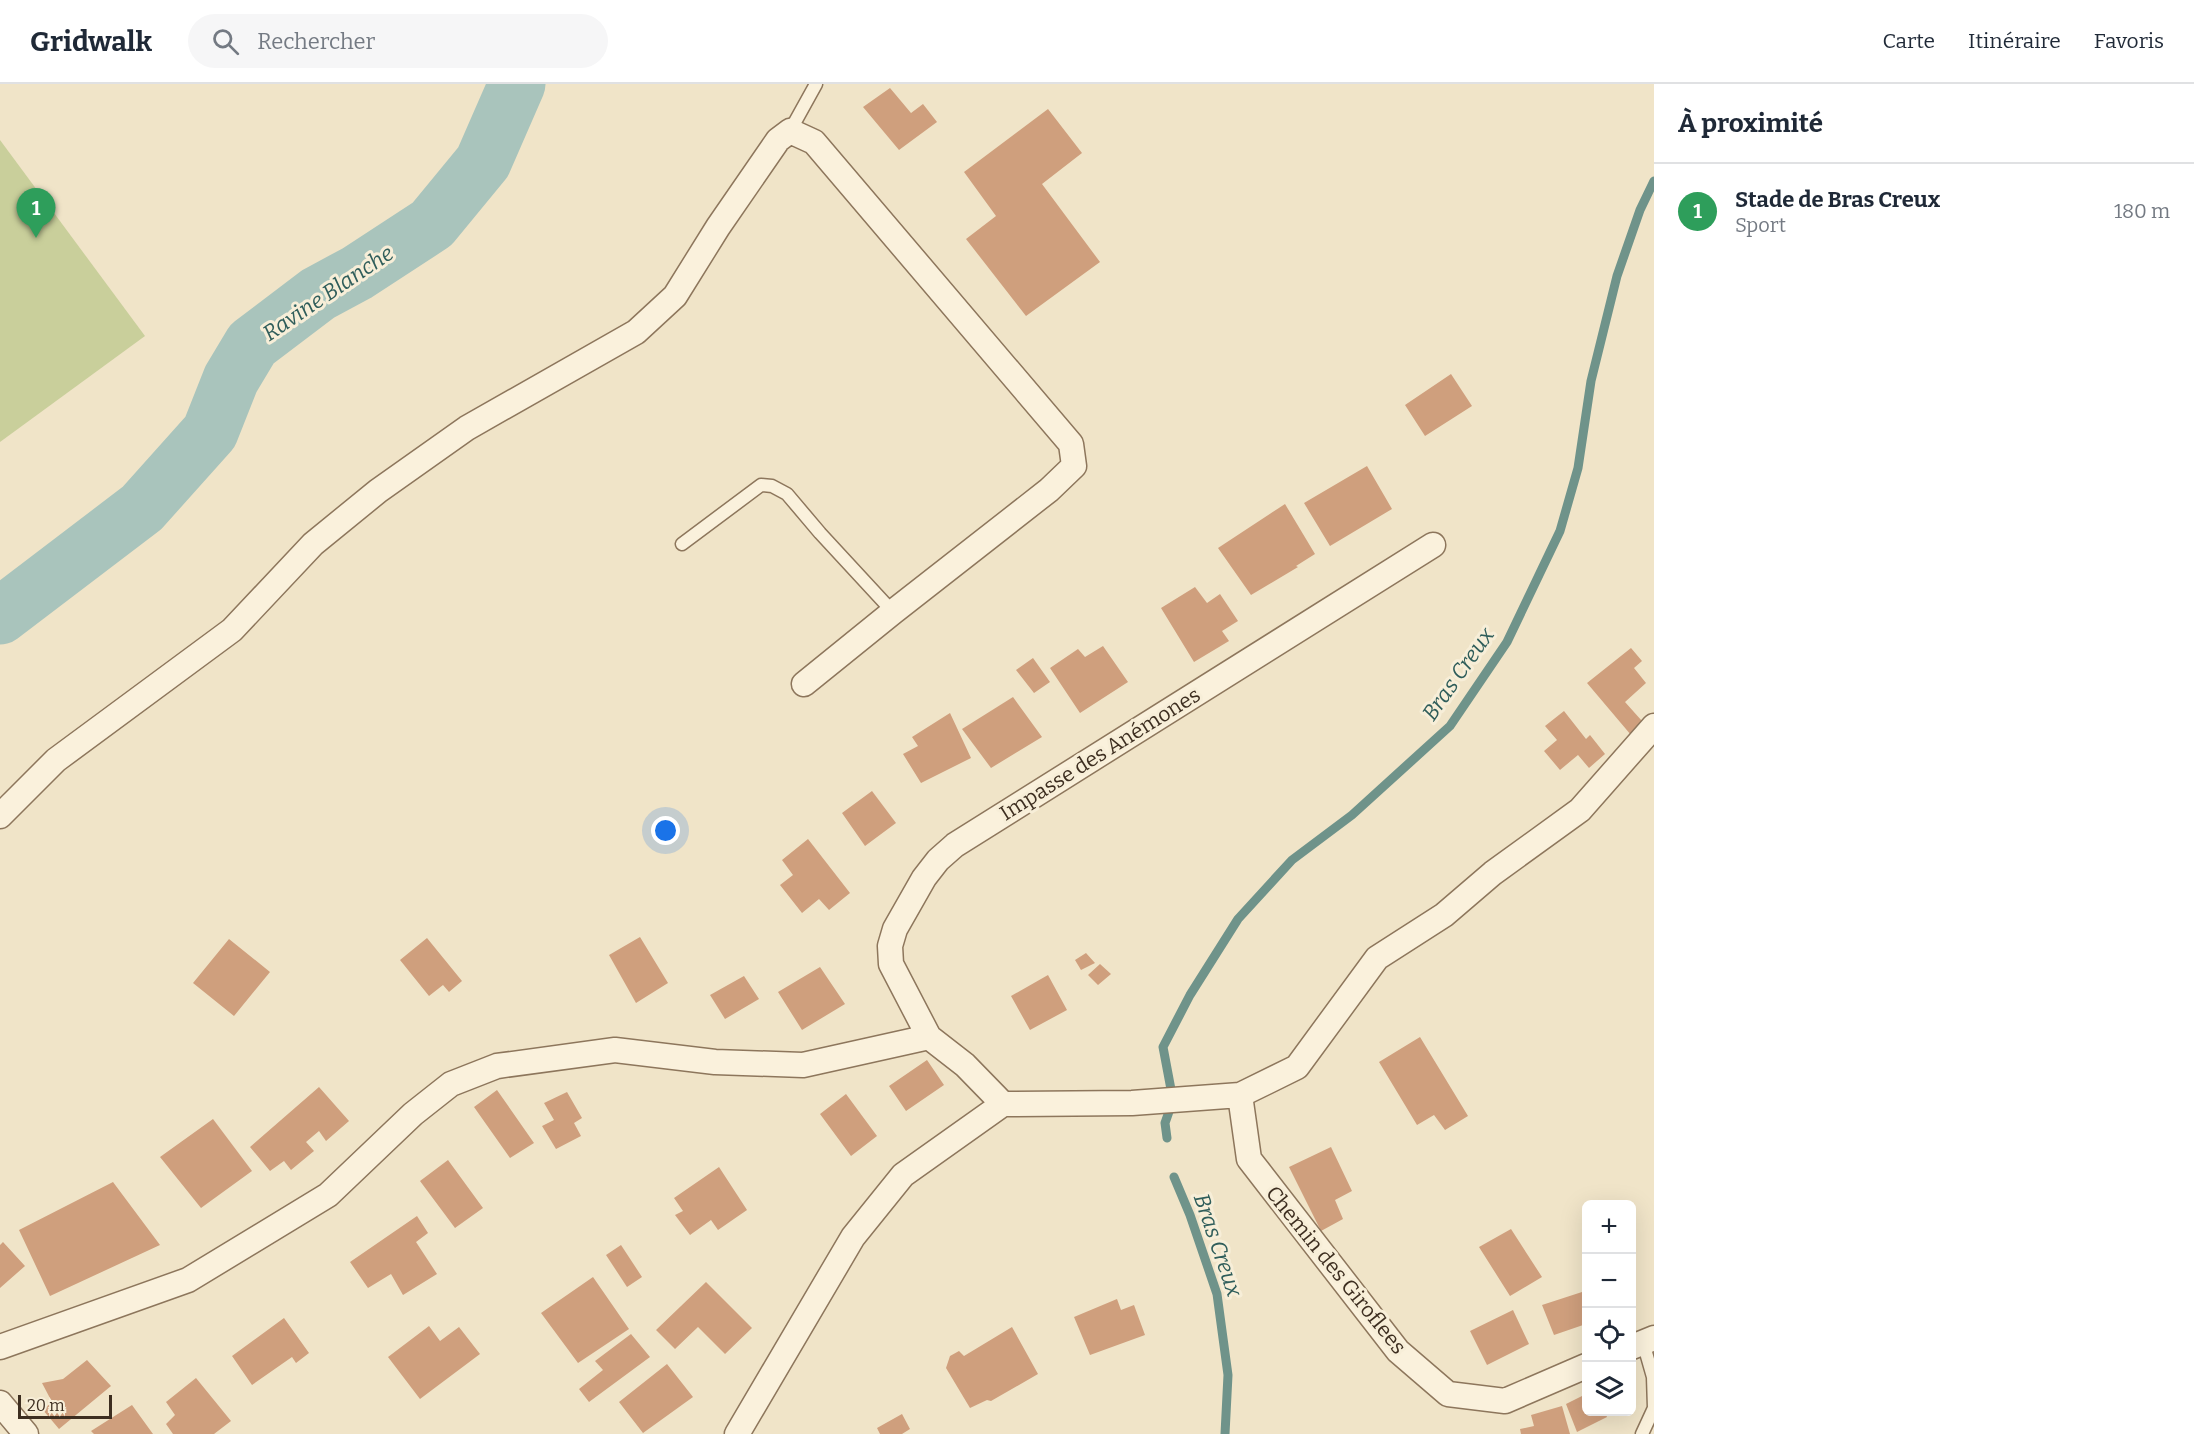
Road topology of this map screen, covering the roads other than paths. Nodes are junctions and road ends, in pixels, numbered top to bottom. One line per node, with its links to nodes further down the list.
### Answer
1 (816, 84): 2 (lane)
2 (790, 131): 5 (street); 8 (street)
3 (682, 544): 5 (lane)
4 (1433, 545): 9 (street, Impasse des Anémones)
5 (892, 612): 6 (street)
6 (804, 684)
7 (1654, 726): 10 (street)
8 (0, 816)
9 (929, 1037): 11 (street); 13 (street)
10 (1240, 1095): 11 (street); 14 (street, Chemin des Giroflees)
11 (1003, 1104): 17 (street)
12 (1643, 1343): 18 (lane)
13 (0, 1347)
14 (1582, 1368)
15 (0, 1403): 16 (street)
16 (26, 1434)
17 (737, 1434)
18 (1642, 1434)

